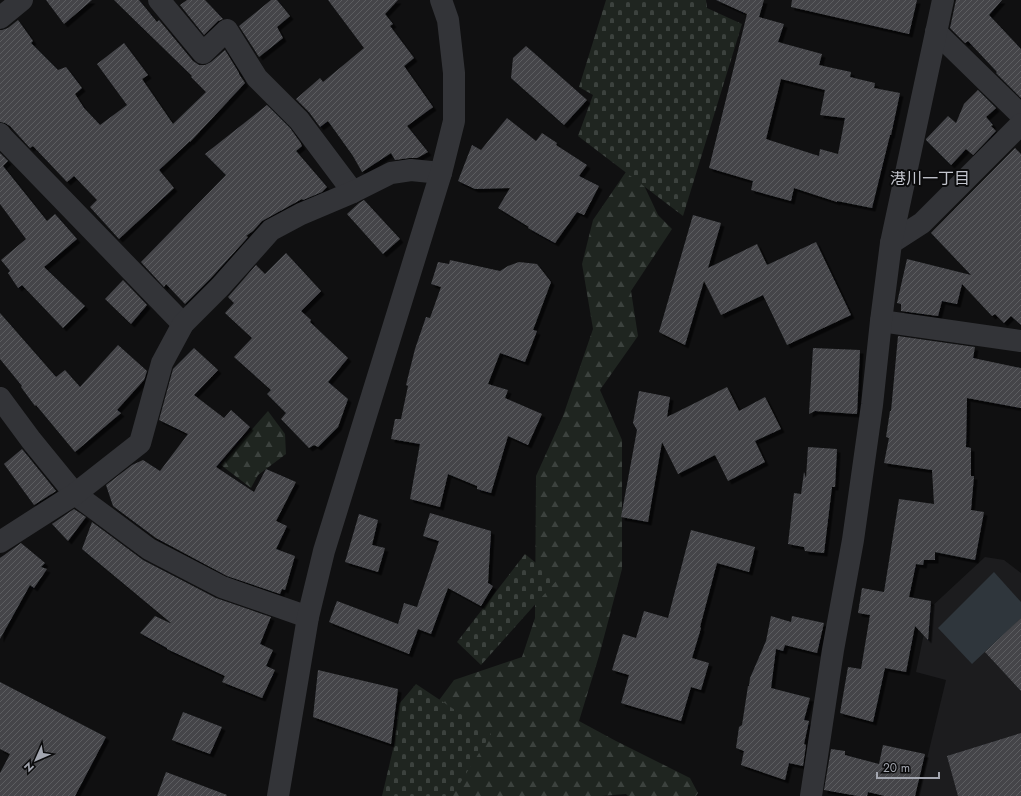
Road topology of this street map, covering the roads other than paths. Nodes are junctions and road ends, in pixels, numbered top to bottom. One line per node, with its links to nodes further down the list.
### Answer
1 (22, 0): 5 (street)
2 (159, 0): 11 (street)
3 (441, 0): 10 (street)
4 (943, 0): 6 (street)
5 (0, 18)
6 (936, 32): 7 (street); 12 (street)
7 (1021, 115)
8 (1021, 124): 12 (street)
9 (0, 134): 14 (street)
10 (441, 173): 11 (street); 19 (street)
11 (353, 192): 14 (street)
12 (891, 244): 13 (street)
13 (881, 321): 15 (street); 21 (street)
14 (183, 324): 17 (street)
15 (1021, 342)
16 (0, 398): 17 (street)
17 (75, 494): 18 (street); 19 (street)
18 (0, 542)
19 (308, 617): 20 (street)
20 (278, 796)
21 (811, 796)

